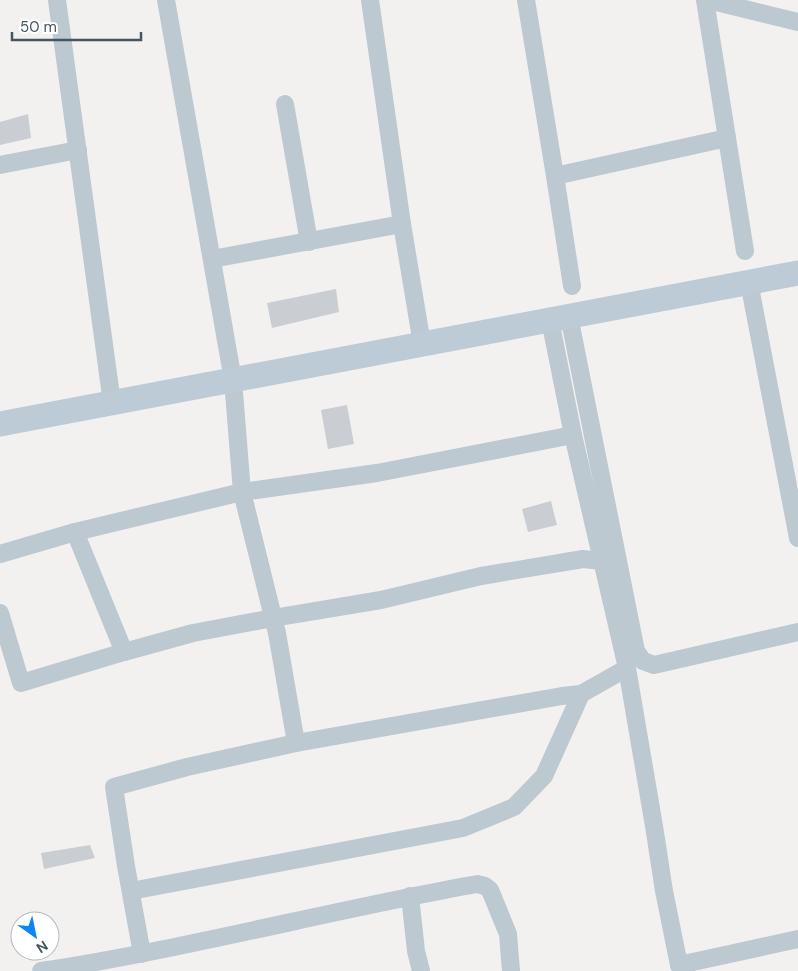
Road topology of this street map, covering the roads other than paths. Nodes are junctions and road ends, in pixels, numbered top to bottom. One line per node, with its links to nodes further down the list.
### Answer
1 (57, 0): 9 (street)
2 (166, 0): 15 (street)
3 (370, 0): 12 (street)
4 (526, 0): 11 (street)
5 (706, 0): 6 (street); 8 (street)
6 (798, 22)
7 (285, 104): 13 (street)
8 (727, 138): 11 (street); 14 (street)
9 (78, 150): 10 (street); 22 (street)
10 (0, 165)
11 (555, 176): 18 (street)
12 (402, 224): 13 (street); 20 (street)
13 (309, 242): 15 (street)
14 (745, 251)
15 (212, 259): 21 (street)
16 (798, 273): 17 (street)
17 (749, 282): 19 (street); 27 (street)
18 (572, 286)
19 (559, 318): 20 (street); 24 (street); 32 (street)
20 (422, 344): 21 (street)
21 (233, 380): 22 (street); 25 (street)
22 (112, 403): 23 (street)
23 (0, 424)
24 (573, 435): 25 (street); 29 (street)
25 (242, 492): 26 (street); 31 (street)
26 (75, 532): 28 (street); 33 (street)
27 (798, 538)
28 (0, 554)
29 (602, 561): 31 (street); 34 (street)
30 (0, 613): 33 (street)
31 (273, 618): 33 (street); 36 (street)
32 (798, 632)
33 (124, 652)
34 (627, 668): 35 (street); 42 (street)
35 (581, 694): 36 (street); 37 (street)
36 (296, 743): 37 (street)
37 (131, 891): 40 (street)
38 (410, 896): 40 (street); 44 (street); 45 (street)
39 (798, 939): 42 (street)
40 (142, 954): 41 (street)
41 (75, 968): 43 (street)
42 (680, 968)
43 (41, 971)
44 (421, 971)
45 (511, 971)

